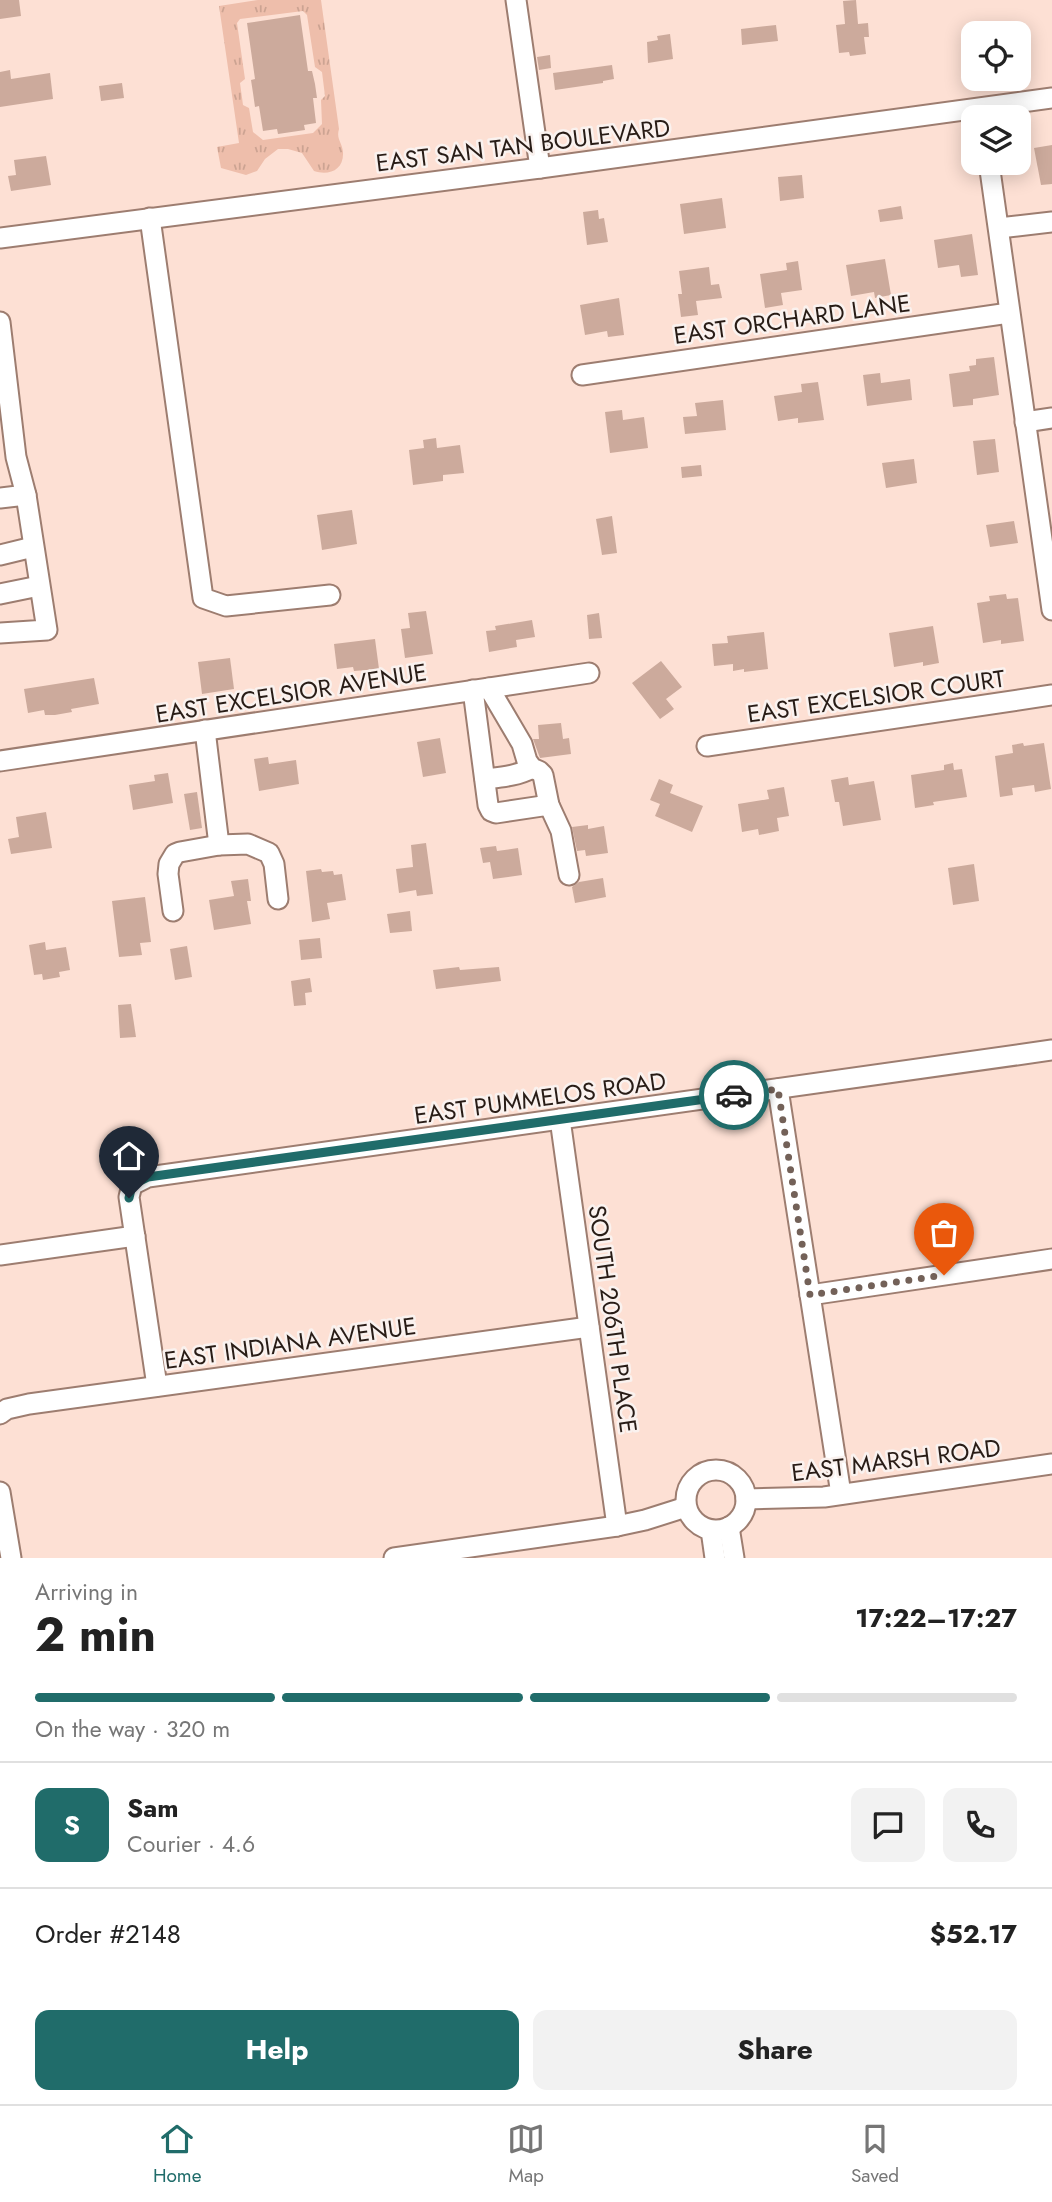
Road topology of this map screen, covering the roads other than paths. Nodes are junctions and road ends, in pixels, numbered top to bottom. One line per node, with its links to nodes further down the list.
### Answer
1 (516, 0): 5 (street)
2 (1052, 98): 3 (street, EAST SAN TAN BOULEVARD)
3 (1019, 105)
4 (961, 116): 5 (street, EAST SAN TAN BOULEVARD)
5 (540, 168): 7 (street, EAST SAN TAN BOULEVARD)
6 (991, 175): 9 (street)
7 (150, 218): 10 (street, EAST SAN TAN BOULEVARD); 23 (street)
8 (1052, 222): 9 (street)
9 (999, 228): 11 (street)
10 (0, 238)
11 (1009, 313): 13 (street, EAST ORCHARD LANE); 15 (street)
12 (0, 322): 16 (street)
13 (582, 375)
14 (1052, 418): 15 (street)
15 (1025, 422): 24 (street)
16 (7, 433): 17 (street)
17 (26, 495): 18 (street); 19 (street)
18 (0, 498)
19 (33, 547): 20 (street); 21 (street)
20 (0, 555)
21 (39, 586): 22 (street); 25 (street)
22 (0, 594)
23 (330, 595)
24 (1052, 610)
25 (0, 633)
26 (589, 673): 27 (street, EAST EXCELSIOR AVENUE)
27 (481, 689): 29 (street, EAST EXCELSIOR AVENUE); 32 (street); 33 (street)
28 (1052, 695): 30 (street, EAST EXCELSIOR COURT)
29 (205, 730): 31 (street, EAST EXCELSIOR AVENUE); 35 (street)
30 (707, 746)
31 (0, 761)
32 (532, 768): 33 (street); 34 (street)
33 (485, 779): 34 (street)
34 (549, 805): 36 (street)
35 (219, 845): 37 (street); 38 (street)
36 (569, 875)
37 (278, 898)
38 (173, 911)
39 (1052, 1050): 40 (street, EAST PUMMELOS ROAD)
40 (778, 1089): 41 (street, EAST PUMMELOS ROAD); 45 (street)
41 (560, 1119): 42 (street, EAST PUMMELOS ROAD); 46 (street, SOUTH 206TH PLACE)
42 (135, 1236): 43 (street); 47 (street)
43 (0, 1255)
44 (1052, 1259): 45 (street)
45 (810, 1295): 51 (street)
46 (589, 1327): 47 (street, EAST INDIANA AVENUE); 54 (street, SOUTH 206TH PLACE)
47 (157, 1386): 48 (street, EAST INDIANA AVENUE)
48 (0, 1414)
49 (1052, 1464): 51 (street, EAST MARSH ROAD)
50 (0, 1492): 56 (street)
51 (841, 1494): 52 (street, EAST MARSH ROAD)
52 (746, 1499): 53 (street); 55 (street)
53 (686, 1507): 54 (street); 55 (street)
54 (617, 1525): 57 (street)
55 (720, 1529): 58 (street); 59 (street)
56 (11, 1558)
57 (394, 1558)
58 (716, 1558)
59 (734, 1558)

